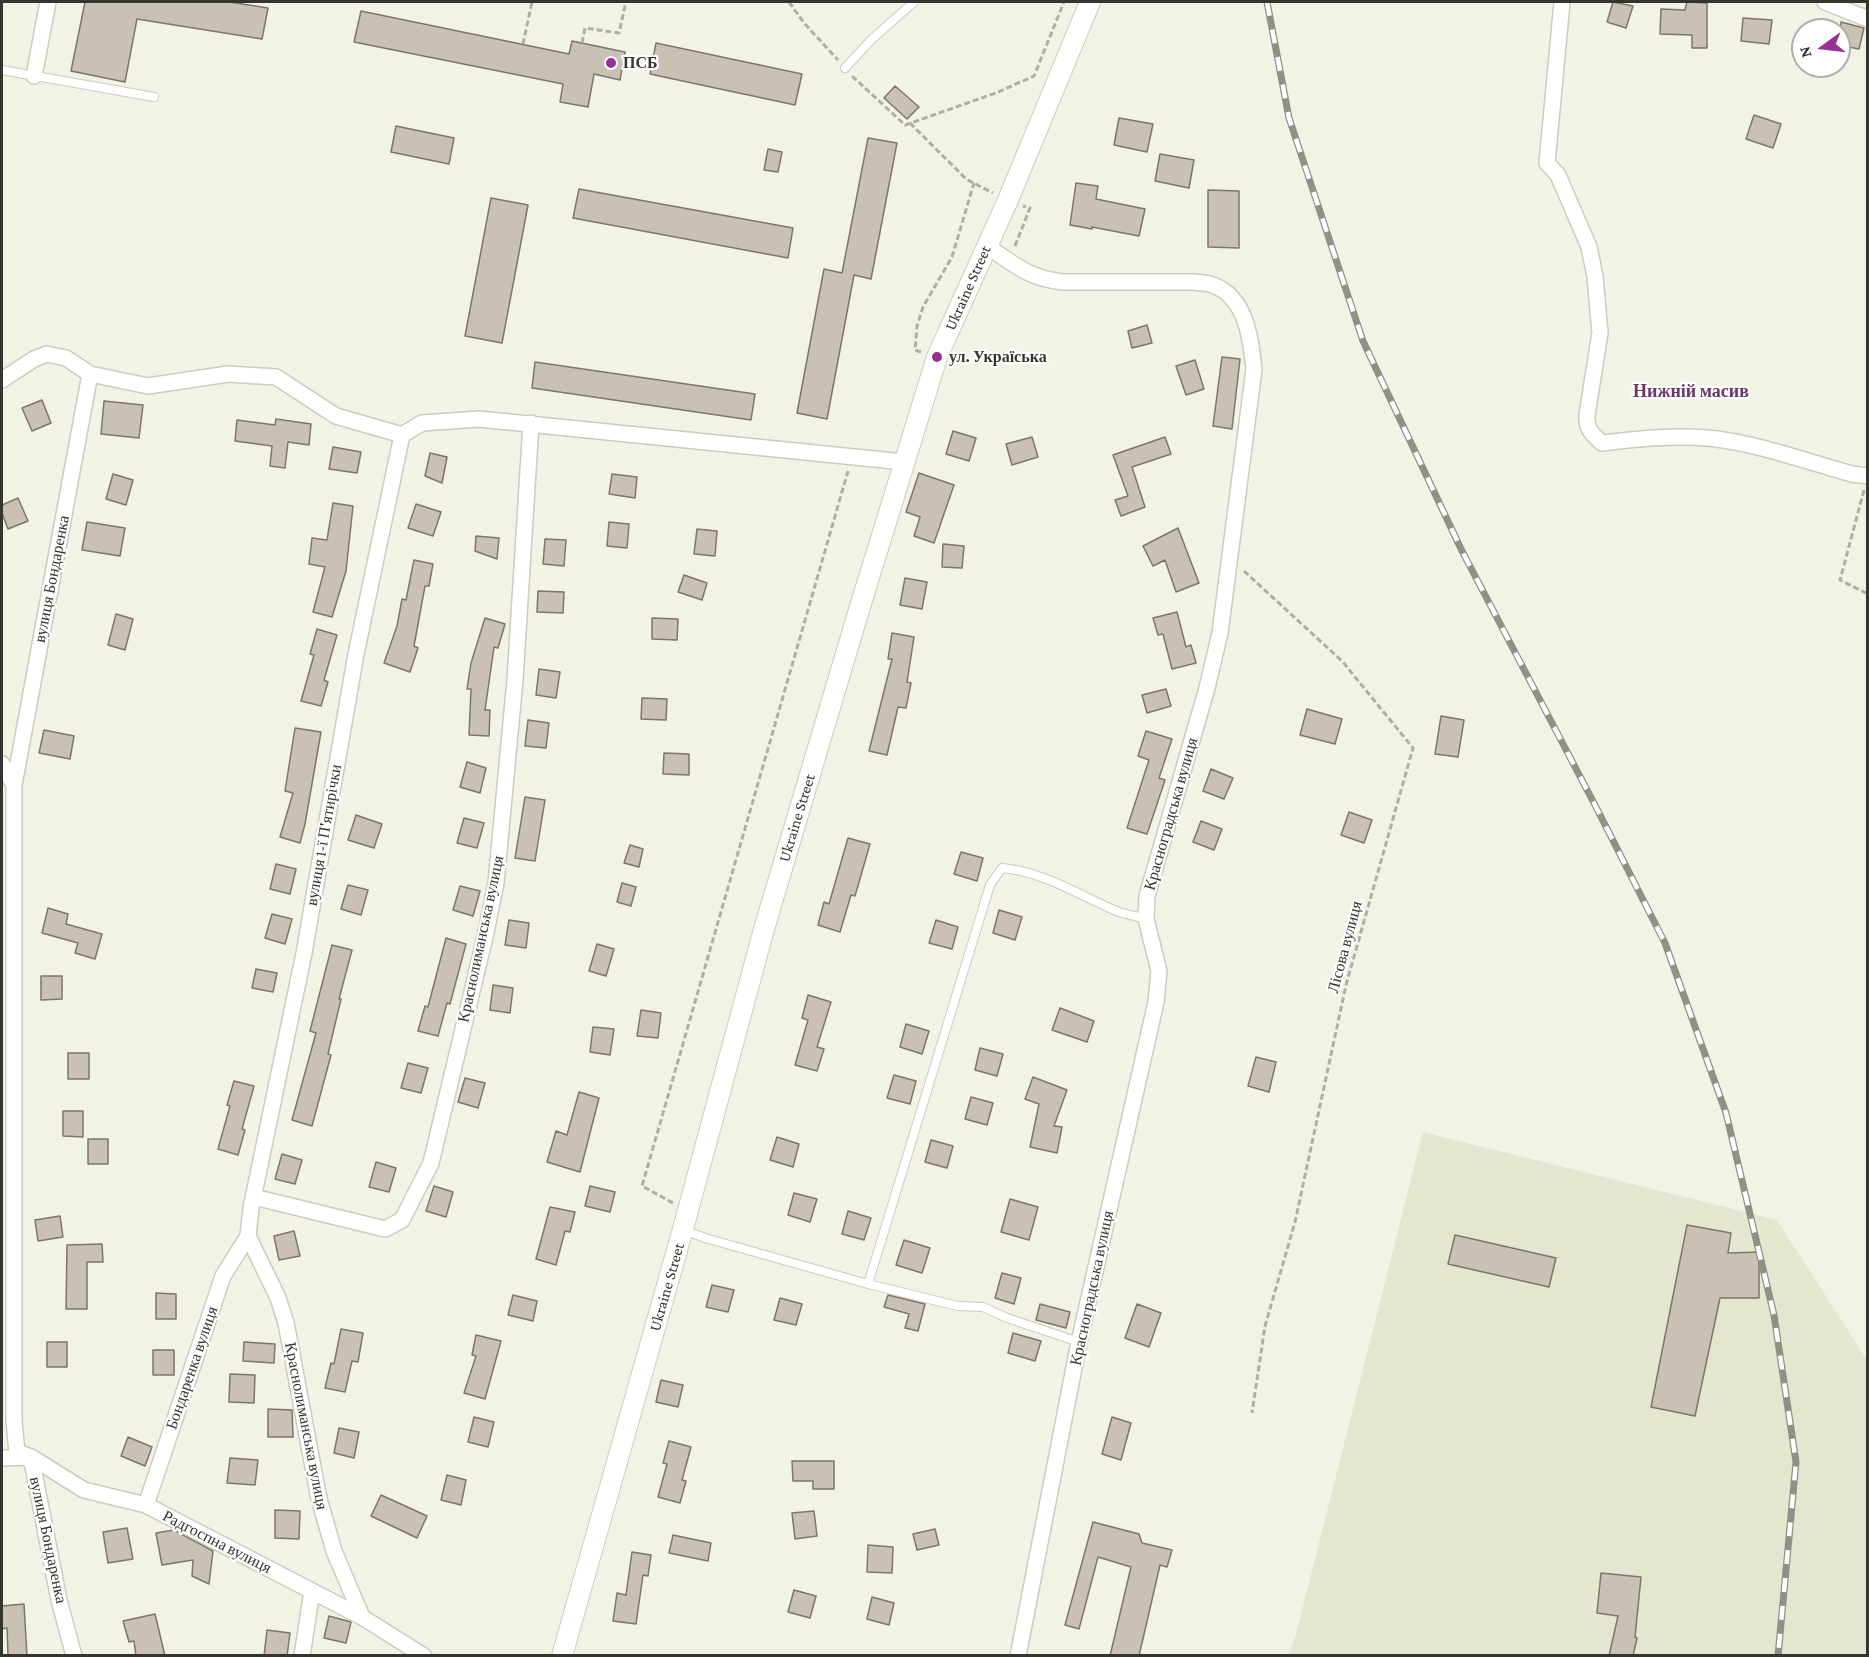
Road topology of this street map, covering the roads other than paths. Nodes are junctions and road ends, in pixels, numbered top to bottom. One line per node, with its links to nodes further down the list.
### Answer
1 (48, 2): 9 (street)
2 (914, 2): 7 (lane)
3 (1090, 2): 11 (street, Ukraine Street)
4 (1562, 2): 17 (street)
5 (1825, 2): 6 (street)
6 (1868, 19)
7 (845, 68)
8 (2, 70): 9 (lane)
9 (34, 76): 10 (lane)
10 (154, 97)
11 (987, 246): 16 (street, Ukraine Street); 20 (street, Красноградська вулиця)
12 (90, 374): 13 (street); 15 (street); 19 (street, вулиця Бондаренка)
13 (2, 380)
14 (531, 423): 15 (street); 16 (street); 21 (street, Краснолиманська вулиця)
15 (402, 435): 21 (street, вулиця 1-ї П'ятирічки)
16 (904, 462): 22 (street, Ukraine Street)
17 (1867, 477)
18 (2, 764): 19 (street, вулиця Бондаренка)
19 (14, 785): 26 (street, вулиця Бондаренка)
20 (1146, 919): 24 (lane); 25 (street, Красноградська вулиця)
21 (254, 1197): 23 (street, вулиця 1-ї П'ятирічки)
22 (685, 1220): 24 (lane); 34 (street, Ukraine Street)
23 (248, 1236): 28 (street, Бондаренка вулиця); 30 (street, Краснолиманська вулиця)
24 (868, 1284): 25 (lane)
25 (1079, 1342): 35 (street, Красноградська вулиця)
26 (30, 1457): 27 (street); 28 (street, Радгоспна вулиця); 31 (street, вулиця Бондаренка)
27 (2, 1458)
28 (146, 1505): 29 (street, Радгоспна вулиця)
29 (312, 1591): 30 (street, Радгоспна вулиця); 32 (street)
30 (362, 1617): 33 (street, Радгоспна вулиця)
31 (74, 1656)
32 (302, 1656)
33 (424, 1656)
34 (562, 1656)
35 (1018, 1656)

